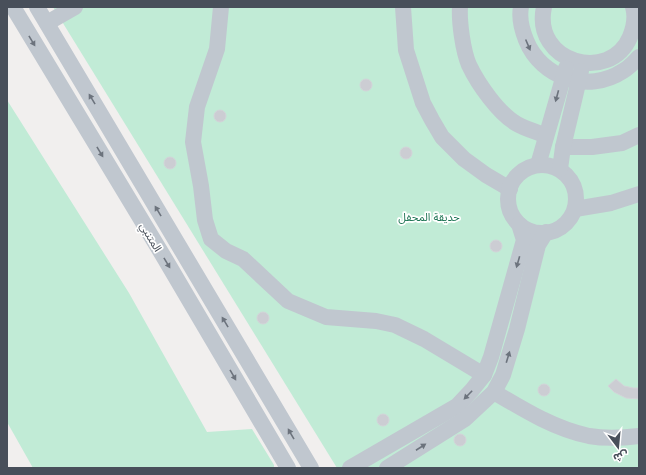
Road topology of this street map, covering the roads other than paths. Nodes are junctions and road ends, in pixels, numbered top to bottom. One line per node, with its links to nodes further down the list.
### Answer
1 (13, 7): 29 (street, المتنبي, one-way to 29)
2 (37, 7): 10 (street, المتنبي)
3 (75, 7): 10 (street)
4 (221, 7): 26 (street)
5 (402, 7): 21 (street)
6 (460, 7): 17 (street)
7 (633, 7): 11 (street)
8 (517, 8): 9 (street); 14 (street, one-way to 14)
9 (543, 11): 13 (street)
10 (47, 23): 30 (street, المتنبي, one-way to 10)
11 (634, 39): 13 (street)
12 (639, 57): 15 (street)
13 (576, 61): 14 (street); 15 (street)
14 (562, 77): 15 (street); 17 (street, one-way to 17)
15 (579, 81): 18 (street)
16 (639, 135): 18 (street)
17 (546, 136): 19 (street)
18 (563, 147): 20 (street)
19 (538, 165): 20 (street); 21 (street)
20 (560, 169): 23 (street)
21 (510, 189): 24 (street)
22 (639, 194): 23 (street)
23 (575, 209): 25 (street)
24 (519, 224): 25 (street); 26 (street, one-way to 26)
25 (546, 232): 27 (street, one-way to 25)
26 (484, 374): 31 (street, one-way to 31)
27 (494, 392): 28 (street); 32 (street, one-way to 27)
28 (639, 436)
29 (288, 468)
30 (311, 468)
31 (350, 468)
32 (388, 468)

